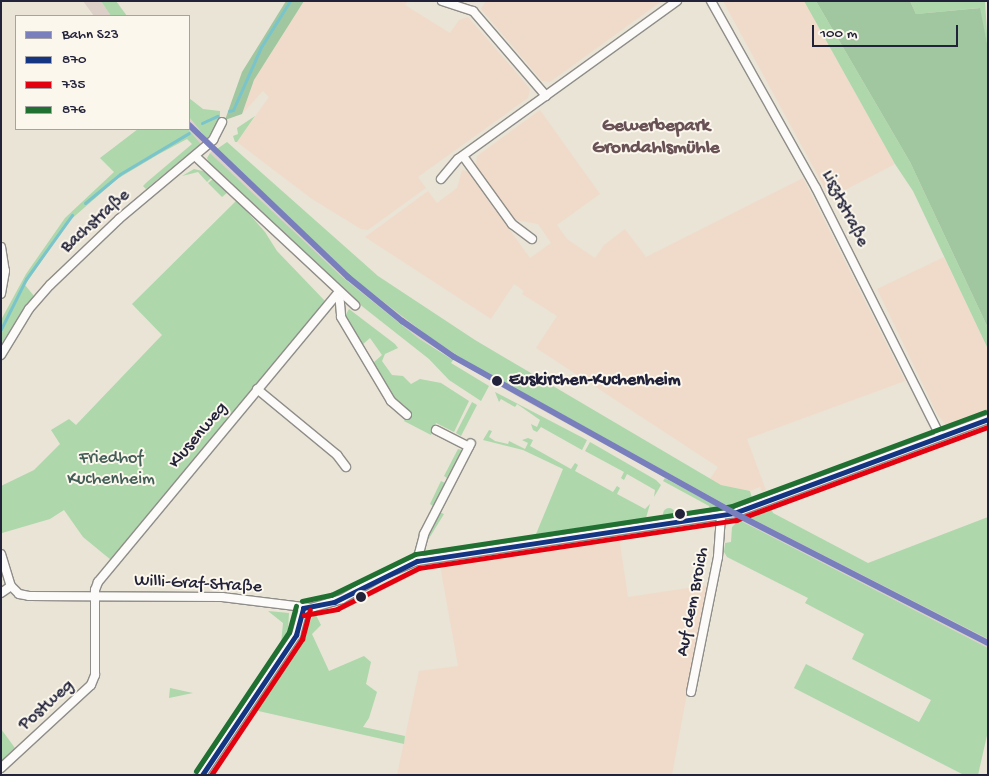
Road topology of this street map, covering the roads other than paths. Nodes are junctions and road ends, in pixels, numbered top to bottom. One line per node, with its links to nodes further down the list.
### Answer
1 (442, 1): 4 (street)
2 (677, 1): 4 (street)
3 (711, 1): 19 (street, Lisztstraße)
4 (546, 96): 7 (street)
5 (222, 122): 6 (street, Bachstraße)
6 (195, 156): 11 (street); 14 (street, Bachstraße)
7 (463, 156): 8 (street); 9 (street)
8 (441, 179)
9 (532, 239)
10 (1, 247): 12 (street)
11 (339, 292): 13 (street); 15 (street, Klusenweg); 16 (street)
12 (1, 294)
13 (355, 305)
14 (1, 355)
15 (257, 389): 20 (street); 26 (street, Klusenweg)
16 (407, 415)
17 (988, 419): 19 (street, Willi-Graf-Straße)
18 (436, 430): 23 (street)
19 (940, 436): 21 (street, Willi-Graf-Straße)
20 (346, 467)
21 (721, 516): 23 (street, Willi-Graf-Straße); 28 (street, Auf dem Broich)
22 (1, 554): 24 (street)
23 (418, 561): 27 (street, Willi-Graf-Straße)
24 (11, 586): 25 (street); 26 (street, Willi-Graf-Straße)
25 (1, 593)
26 (95, 596): 27 (street, Willi-Graf-Straße); 29 (street, Postweg)
27 (303, 608): 30 (street)
28 (692, 692)
29 (1, 768)
30 (202, 775)

